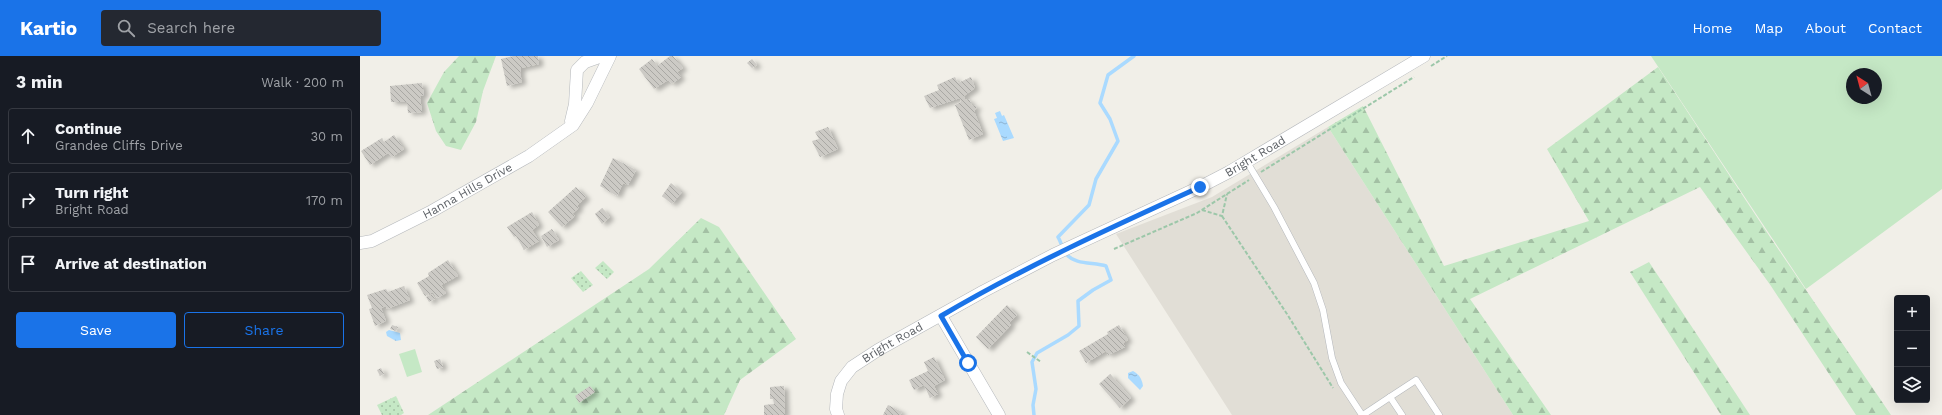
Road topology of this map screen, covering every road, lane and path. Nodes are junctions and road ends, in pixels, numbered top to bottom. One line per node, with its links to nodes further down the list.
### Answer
1 (602, 56): 7 (street)
2 (610, 56): 7 (street, Hanna Hills Drive)
3 (1424, 56): 8 (street, Bright Road)
4 (1447, 56): 5 (path)
5 (1427, 68)
6 (1420, 73): 9 (path)
7 (570, 127): 13 (street, Hanna Hills Drive)
8 (1247, 162): 9 (lane); 15 (street, Bright Road)
9 (1255, 176): 10 (path); 22 (lane)
10 (1227, 194): 11 (path); 12 (path)
11 (1202, 210): 12 (path); 14 (path)
12 (1222, 216): 18 (path)
13 (360, 243)
14 (1114, 249)
15 (941, 316): 20 (street, Bright Road); 21 (street)
16 (1027, 352): 17 (path)
17 (1041, 362)
18 (1335, 391)
19 (1390, 397): 22 (lane); 23 (lane); 24 (lane)
20 (838, 415)
21 (999, 415)
22 (1362, 415)
23 (1402, 415)
24 (1439, 415)

